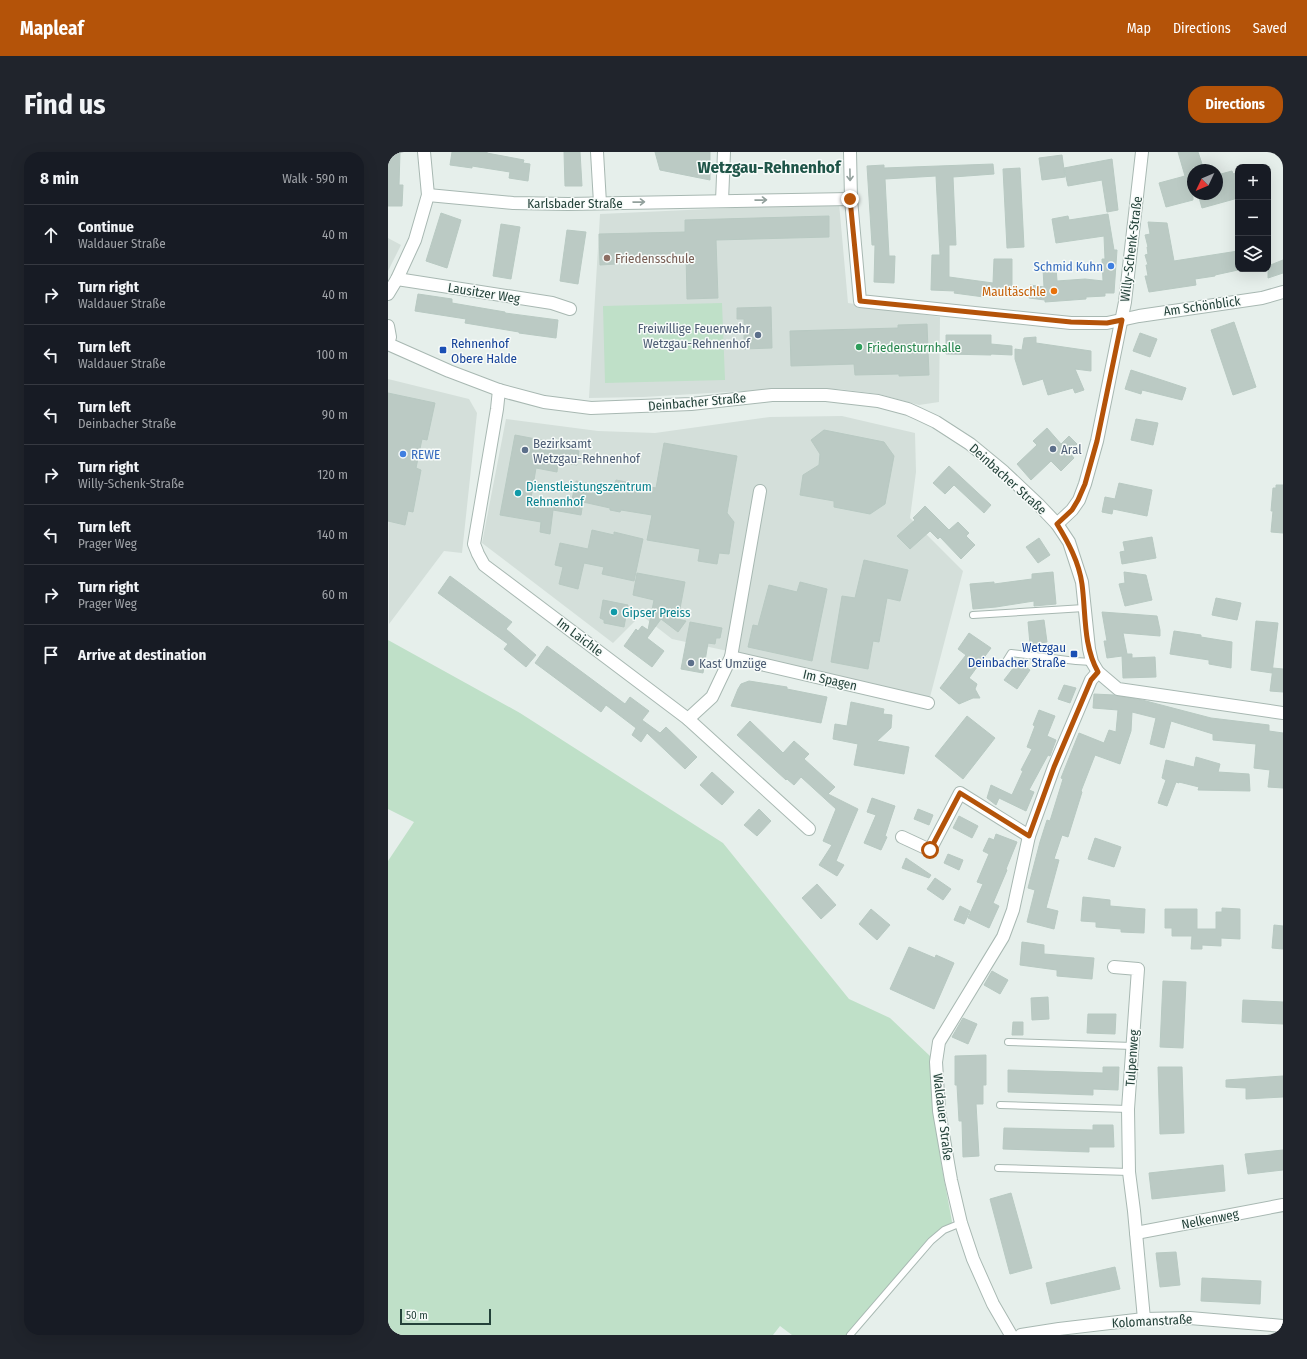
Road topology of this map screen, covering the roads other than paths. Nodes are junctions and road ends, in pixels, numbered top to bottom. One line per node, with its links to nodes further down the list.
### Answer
1 (424, 152): 6 (street)
2 (597, 152): 9 (street)
3 (724, 152): 8 (street)
4 (850, 152): 7 (street, one-way to 7)
5 (1142, 152): 14 (street, Willy-Schenk-Straße)
6 (428, 195): 9 (street, Karlsbader Straße); 10 (street)
7 (850, 199): 8 (street, Karlsbader Straße, one-way to 7); 14 (street, Am Schönblick)
8 (722, 201): 9 (street, Karlsbader Straße, one-way to 8)
9 (600, 203)
10 (397, 279): 12 (street); 13 (street, Lausitzer Weg)
11 (1283, 292): 14 (street, Am Schönblick)
12 (388, 294)
13 (570, 309)
14 (1122, 320): 19 (street, Willy-Schenk-Straße)
15 (388, 326): 16 (street)
16 (388, 344): 17 (street, Deinbacher Straße)
17 (499, 390): 19 (street, Deinbacher Straße); 27 (street, Im Laichle)
18 (760, 491): 22 (street)
19 (1057, 524): 20 (street, Deinbacher Straße)
20 (1084, 608): 21 (lane); 24 (street, Deinbacher Straße)
21 (973, 615)
22 (731, 657): 25 (street, Im Spagen); 27 (street)
23 (1006, 661): 24 (lane)
24 (1095, 667): 26 (street); 29 (street, Waldauer Straße)
25 (928, 703)
26 (1283, 713)
27 (688, 719): 28 (street, Im Laichle)
28 (809, 829)
29 (1029, 836): 30 (street); 39 (street, Waldauer Straße)
30 (902, 837)
31 (1114, 967): 33 (street, Tulpenweg)
32 (1008, 1042): 33 (lane)
33 (1133, 1046): 35 (street, Tulpenweg)
34 (1000, 1106): 35 (lane)
35 (1128, 1109): 37 (street, Tulpenweg)
36 (998, 1168): 37 (lane)
37 (1129, 1172): 40 (street, Tulpenweg)
38 (1283, 1205): 40 (street, Nelkenweg)
39 (961, 1223): 43 (street, Waldauer Straße); 44 (lane)
40 (1136, 1233): 41 (street, Tulpenweg)
41 (1144, 1319): 42 (street, Kolomanstraße); 45 (street, Kolomanstraße)
42 (1283, 1326)
43 (1005, 1333)
44 (850, 1335)
45 (1021, 1335)

